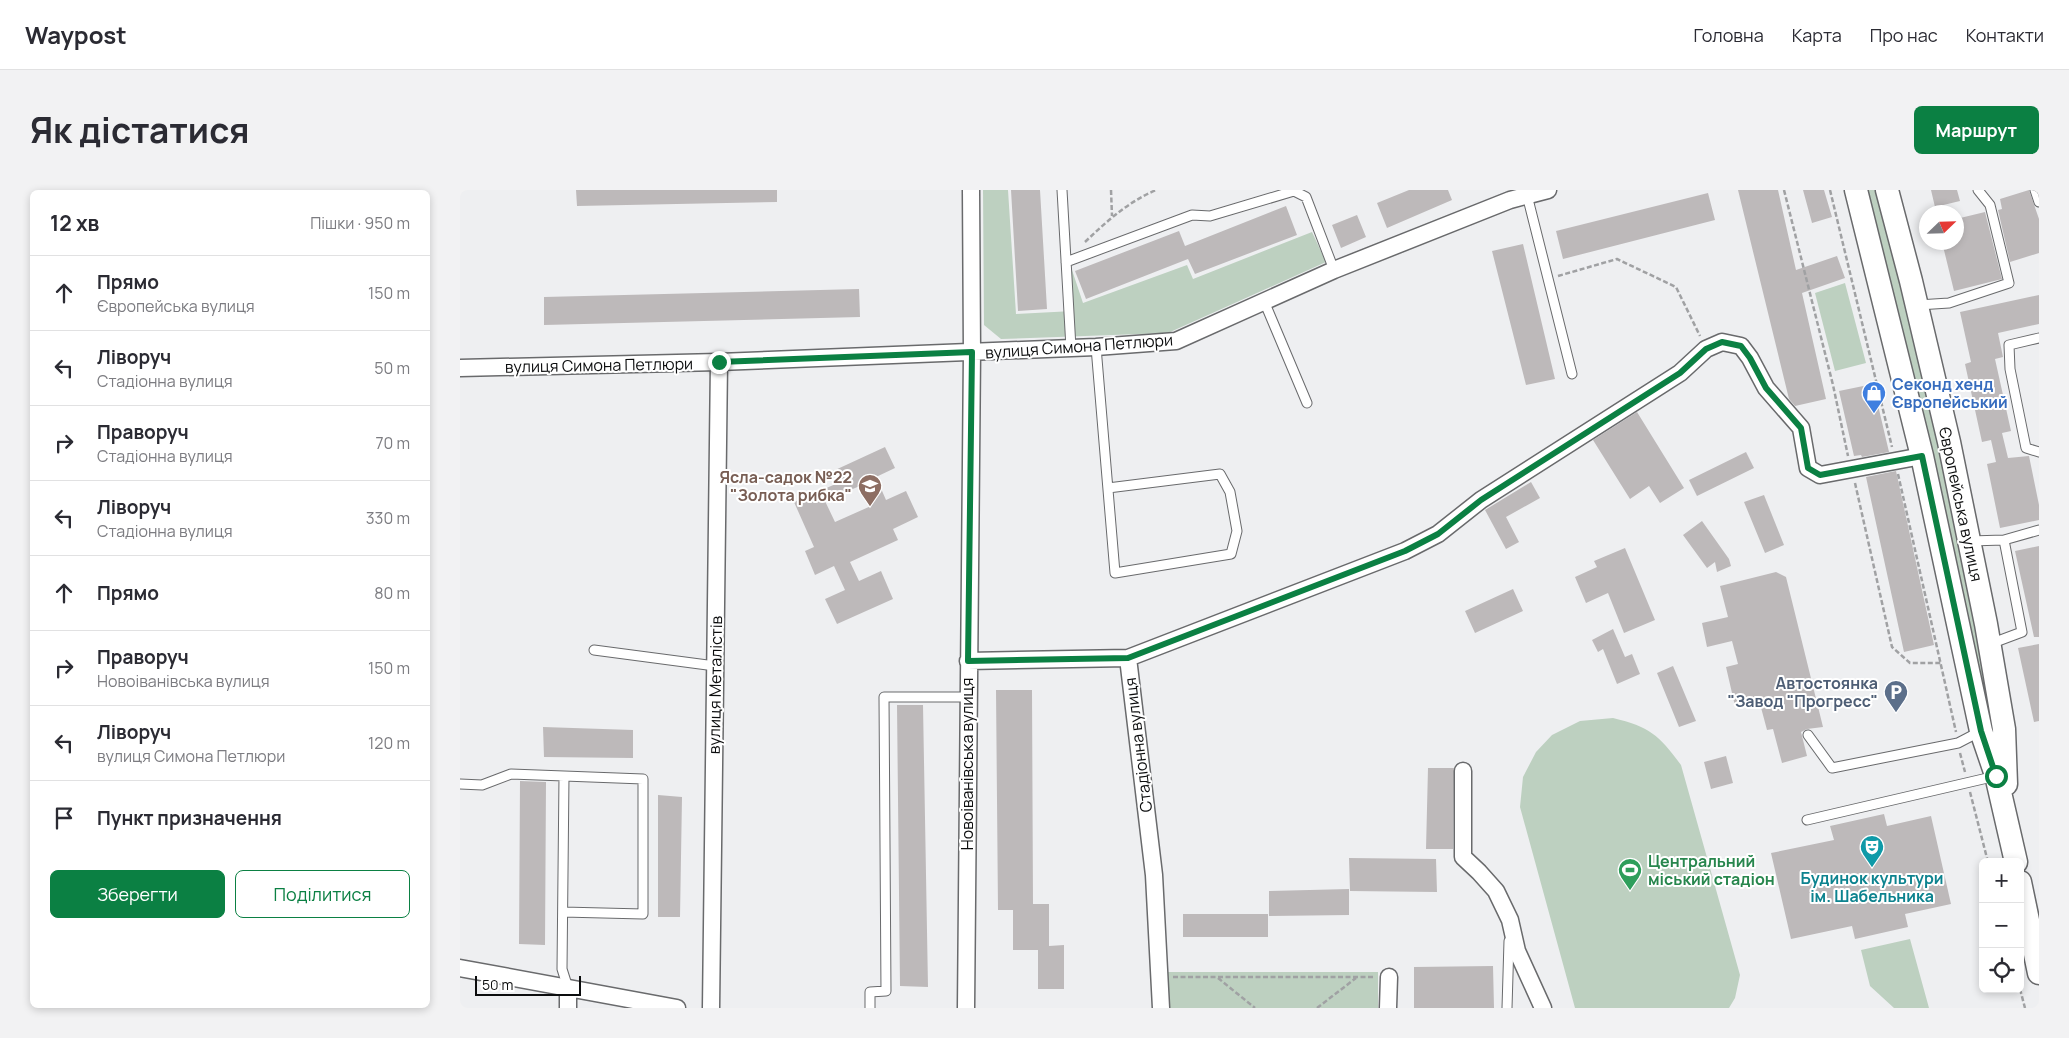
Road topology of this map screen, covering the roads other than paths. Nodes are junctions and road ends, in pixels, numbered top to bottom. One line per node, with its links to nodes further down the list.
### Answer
1 (971, 190): 18 (street, Новоіванівська вулиця)
2 (1062, 190): 11 (lane)
3 (1548, 190): 9 (street, вулиця Симона Петлюри)
4 (1856, 190): 24 (street, Європейська вулиця)
5 (1887, 190): 14 (street, Європейська вулиця)
6 (1978, 190): 14 (lane)
7 (2035, 190): 10 (lane)
8 (1508, 195): 9 (street, вулиця Симона Петлюри); 12 (street, вулиця Симона Петлюри)
9 (1527, 195): 21 (lane)
10 (2039, 202)
11 (1066, 262): 12 (lane); 17 (lane)
12 (1334, 270): 13 (street, вулиця Симона Петлюри)
13 (1264, 301): 16 (street, вулиця Симона Петлюри); 22 (lane)
14 (1917, 305): 28 (street, Європейська вулиця)
15 (2039, 338): 23 (lane)
16 (1096, 347): 17 (street, вулиця Симона Петлюри); 25 (lane)
17 (1071, 348): 18 (street, вулиця Симона Петлюри)
18 (972, 352): 19 (street, вулиця Симона Петлюри); 32 (street, Новоіванівська вулиця)
19 (719, 362): 20 (street, вулиця Симона Петлюри); 33 (street, вулиця Металістів)
20 (460, 368)
21 (1572, 374)
22 (1307, 403)
23 (2039, 452)
24 (1922, 456): 31 (street, Стадіонна вулиця); 35 (street, Європейська вулиця)
25 (1108, 488): 25 (lane)
26 (2039, 530): 27 (lane)
27 (2004, 540): 28 (lane); 29 (lane)
28 (1969, 541): 29 (street, Європейська вулиця)
29 (1990, 644): 42 (street, Європейська вулиця)
30 (594, 650): 33 (lane)
31 (1128, 658): 32 (street); 56 (street, Стадіонна вулиця)
32 (968, 661): 34 (street, Новоіванівська вулиця)
33 (715, 666): 53 (street, вулиця Металістів)
34 (968, 697): 54 (lane); 55 (street, Новоіванівська вулиця)
35 (1981, 731): 36 (lane); 39 (street, Європейська вулиця)
36 (1808, 735)
37 (1463, 771): 46 (street)
38 (564, 776): 40 (lane); 45 (lane); 45 (lane)
39 (1996, 776): 41 (lane); 42 (street, Європейська вулиця)
40 (460, 784)
41 (1806, 820)
42 (2008, 823): 43 (street, Європейська вулиця)
43 (2015, 858)
44 (2024, 900): 47 (street)
45 (563, 912): 50 (lane)
46 (1510, 920): 58 (lane); 59 (street)
47 (2038, 963)
48 (460, 968): 50 (street)
49 (1389, 978): 57 (street)
50 (568, 988): 51 (street); 52 (street)
51 (568, 1008)
52 (677, 1008)
53 (711, 1008)
54 (870, 1008)
55 (966, 1008)
56 (1161, 1008)
57 (1388, 1008)
58 (1507, 1008)
59 (1543, 1008)

